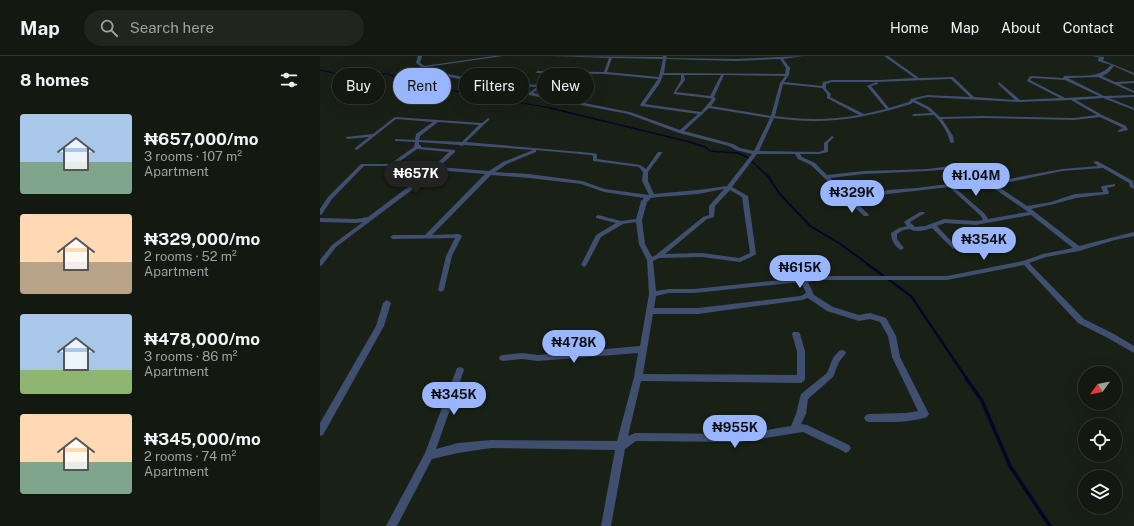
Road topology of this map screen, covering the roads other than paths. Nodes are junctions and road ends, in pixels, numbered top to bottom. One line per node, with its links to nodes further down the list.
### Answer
1 (420, 56): 12 (street)
2 (500, 56): 12 (street)
3 (553, 56): 7 (street)
4 (801, 56): 10 (street)
5 (886, 56): 24 (street)
6 (1095, 56): 11 (street)
7 (611, 57): 8 (street); 16 (street)
8 (665, 57): 9 (street); 21 (street)
9 (735, 58): 10 (street); 13 (street)
10 (781, 58): 20 (street)
11 (1113, 65): 14 (street); 19 (street); 22 (street)
12 (425, 66): 31 (street)
13 (733, 66)
14 (1134, 68)
15 (594, 73): 16 (street)
16 (605, 73): 21 (street)
17 (682, 74): 18 (street); 21 (street); 37 (street)
18 (723, 74): 20 (street); 37 (street)
19 (1134, 74)
20 (787, 75): 28 (street)
21 (661, 76): 48 (street)
22 (1099, 76): 23 (street); 29 (street)
23 (1065, 78): 26 (street); 38 (street); 40 (street)
24 (918, 79): 25 (street); 39 (street)
25 (879, 81): 32 (street); 46 (street)
26 (1077, 81)
27 (1134, 82): 29 (street)
28 (782, 83): 32 (street); 53 (street)
29 (1114, 83): 34 (street)
30 (999, 84): 43 (street)
31 (537, 86)
32 (823, 87): 50 (street)
33 (537, 89): 35 (street)
34 (1134, 92)
35 (537, 95)
36 (1134, 96): 38 (street)
37 (712, 97): 45 (street)
38 (1103, 97): 41 (street); 47 (street)
39 (973, 98): 42 (street); 43 (street)
40 (1064, 99): 41 (street); 43 (street)
41 (1072, 99): 52 (street)
42 (912, 100): 46 (street); 49 (street)
43 (1019, 101)
44 (582, 104): 59 (street)
45 (708, 107): 48 (street); 53 (street)
46 (888, 109): 50 (street)
47 (1134, 109)
48 (702, 113): 59 (street)
49 (934, 114): 51 (street); 54 (street)
50 (863, 115): 53 (street)
51 (914, 115)
52 (1101, 116): 54 (street); 58 (street)
53 (773, 117): 72 (street)
54 (939, 118): 66 (street)
55 (488, 119): 57 (street)
56 (437, 121): 57 (street); 60 (street); 64 (street)
57 (483, 124): 67 (street)
58 (1119, 131)
59 (681, 132): 72 (street)
60 (374, 135): 61 (street); 69 (street)
61 (348, 138)
62 (832, 138): 74 (street)
63 (398, 140): 64 (street)
64 (417, 140): 65 (street); 68 (street)
65 (430, 142): 67 (street); 68 (street)
66 (952, 142)
67 (462, 144): 70 (street); 71 (street)
68 (416, 148): 71 (street); 76 (street)
69 (357, 149)
70 (536, 150): 79 (street); 80 (street)
71 (453, 151): 78 (street)
72 (756, 152): 74 (street); 87 (street)
73 (660, 153): 79 (street)
74 (797, 153): 81 (street)
75 (1094, 162): 77 (street)
76 (391, 165): 78 (street); 92 (street)
77 (1103, 167): 83 (street); 86 (street)
78 (434, 169): 80 (street); 101 (street)
79 (646, 172): 88 (street)
80 (488, 174): 88 (street); 105 (street)
81 (826, 177): 82 (street); 89 (street)
82 (986, 181): 83 (street); 84 (street)
83 (992, 184): 91 (street)
84 (949, 185): 89 (street); 99 (street)
85 (1113, 185): 91 (street)
86 (1133, 185)
87 (729, 187): 88 (street); 110 (street); 110 (street)
88 (651, 196): 98 (street)
89 (851, 200): 90 (street); 95 (street)
90 (830, 202)
91 (1026, 208): 94 (street)
92 (320, 213)
93 (922, 213): 103 (street)
94 (1032, 213): 99 (street); 109 (street)
95 (866, 215)
96 (598, 217): 100 (street)
97 (320, 220): 101 (street)
98 (639, 220): 100 (street); 111 (street)
99 (986, 221): 102 (street)
100 (621, 223): 114 (street)
101 (359, 224): 113 (street)
102 (933, 225): 103 (street); 107 (street)
103 (911, 227): 108 (street)
104 (1134, 234): 109 (street)
105 (426, 236): 106 (street); 116 (street)
106 (393, 237)
107 (954, 247)
108 (901, 248)
109 (1079, 248): 112 (street)
110 (658, 256): 111 (street)
111 (650, 260): 117 (street)
112 (1025, 263): 115 (street); 123 (street)
113 (320, 264)
114 (584, 265)
115 (803, 279): 117 (street); 118 (street)
116 (440, 290)
117 (653, 294): 120 (street)
118 (810, 294): 120 (street); 128 (street)
119 (387, 303): 130 (street)
120 (650, 310): 122 (street)
121 (796, 334): 127 (street)
122 (643, 349): 125 (street); 127 (street)
123 (1134, 350)
124 (842, 353): 129 (street)
125 (503, 358)
126 (460, 370): 133 (street)
127 (638, 377): 131 (street)
128 (869, 418)
129 (794, 429): 131 (street); 132 (street)
130 (320, 432)
131 (621, 446): 133 (street); 135 (street)
132 (846, 448)
133 (428, 455): 134 (street)
134 (391, 526)
135 (606, 526)

